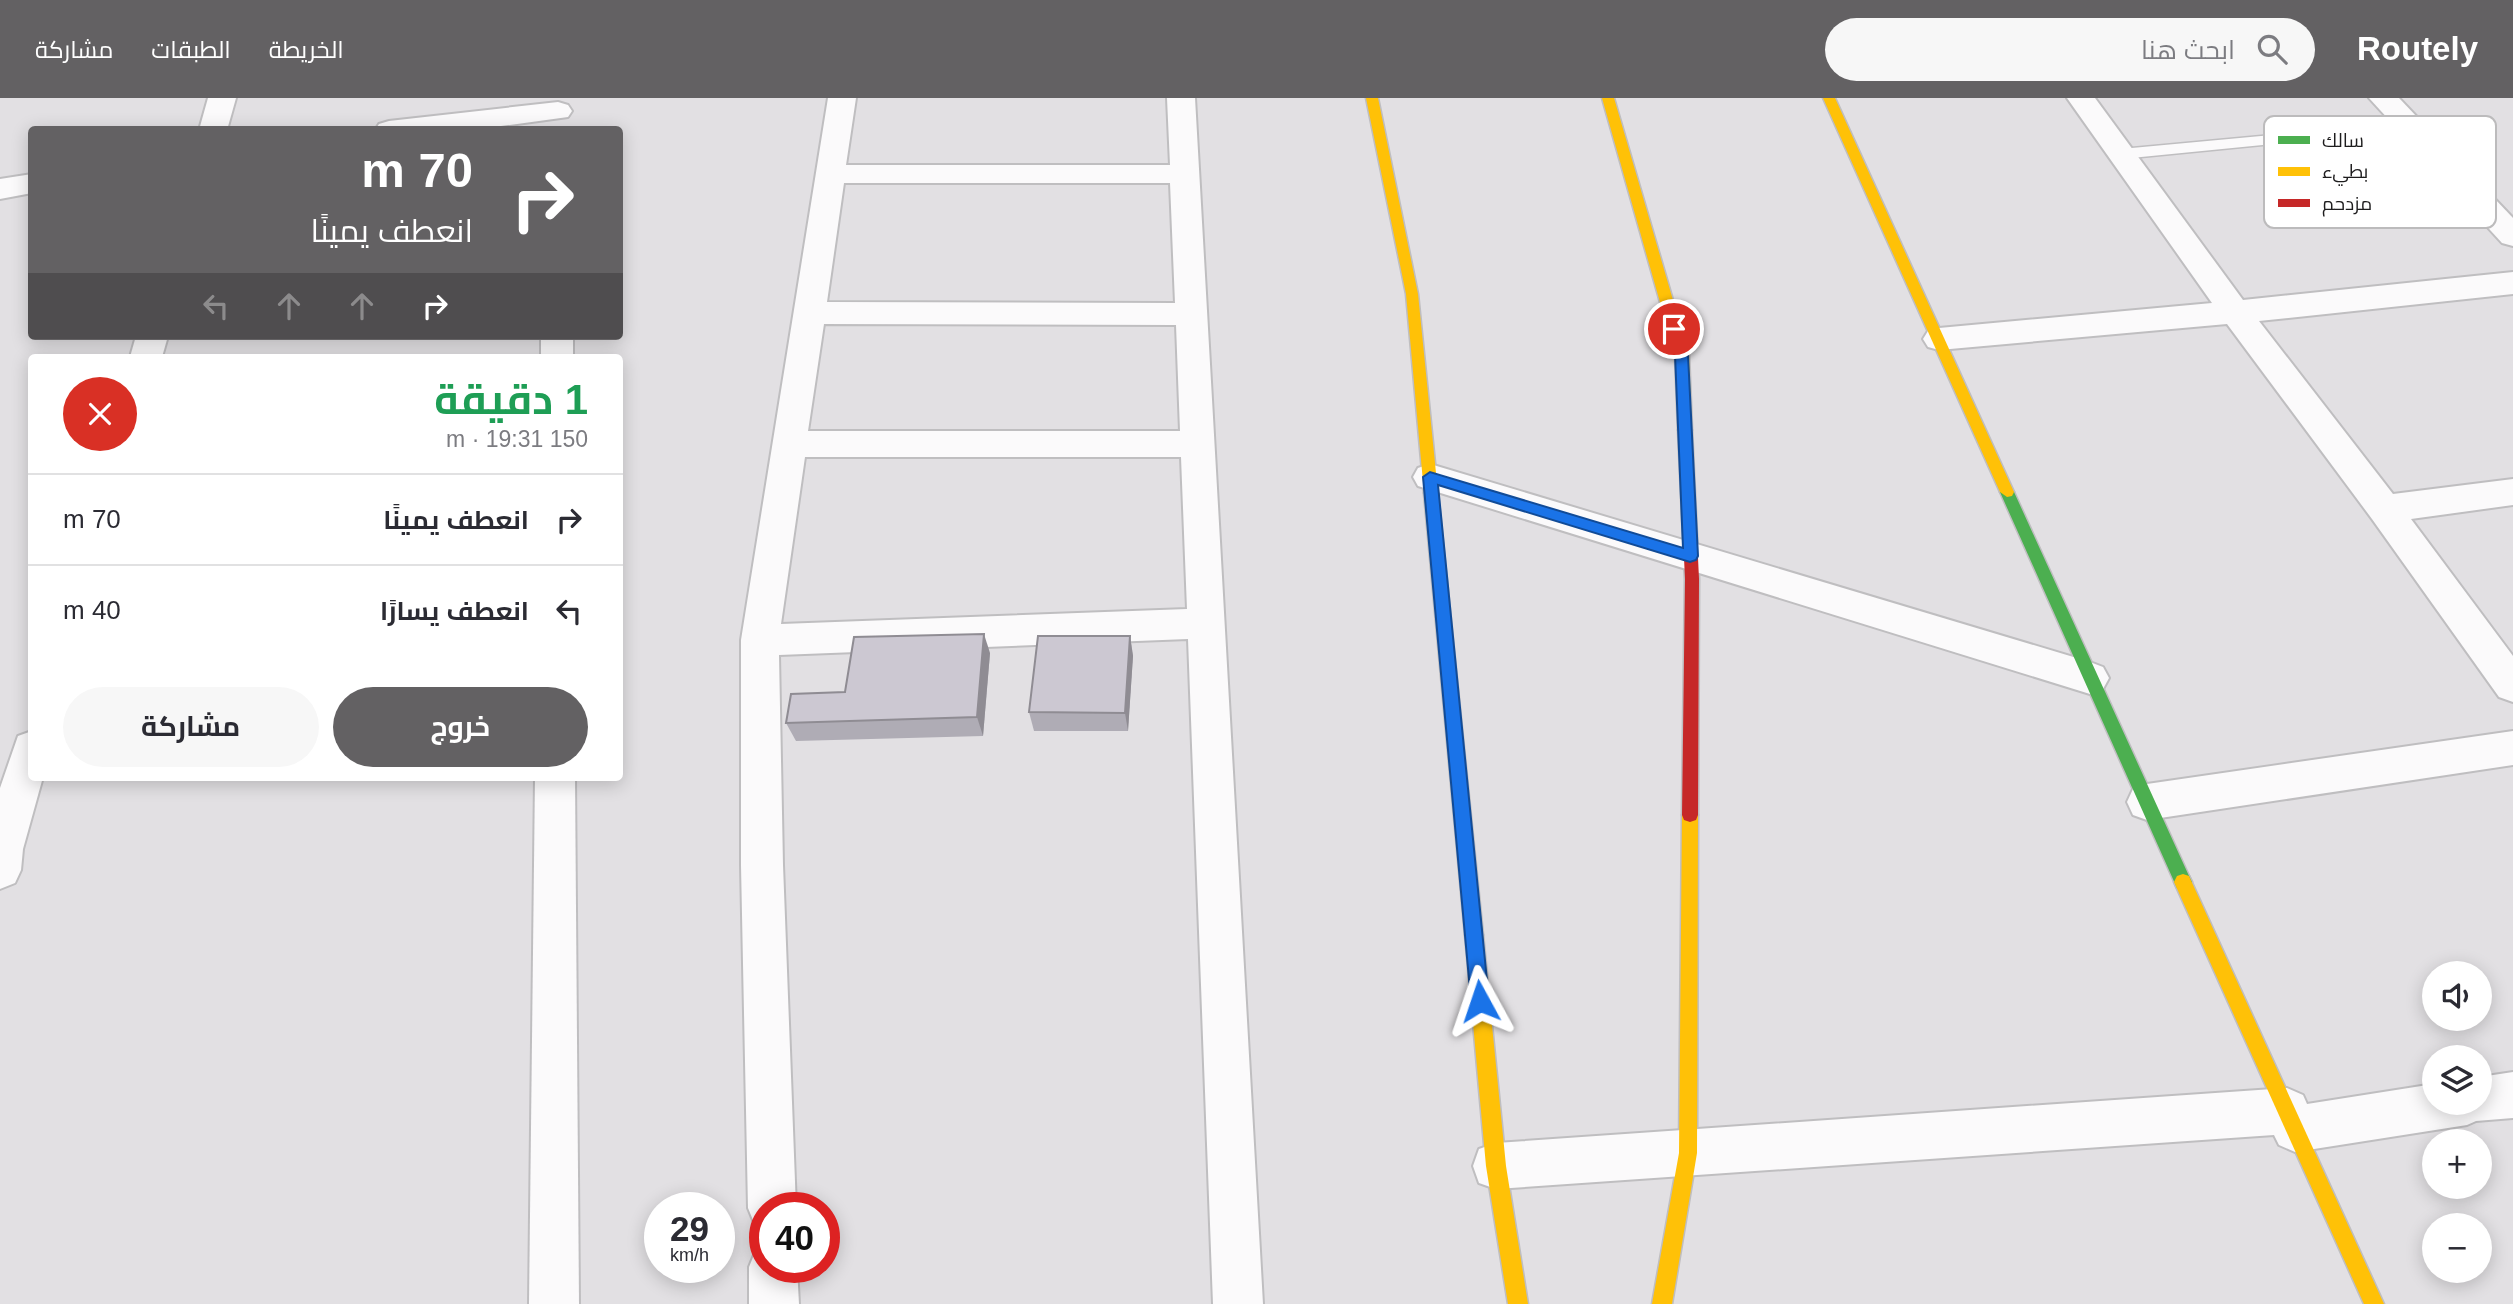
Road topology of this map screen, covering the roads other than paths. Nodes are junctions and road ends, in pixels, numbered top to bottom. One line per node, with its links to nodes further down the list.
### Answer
1 (222, 98): 11 (street)
2 (842, 98): 15 (street)
3 (1181, 98): 16 (street)
4 (1372, 98): 28 (street)
5 (1608, 98): 31 (street)
6 (1829, 98): 25 (street)
7 (2081, 98): 14 (street)
8 (2383, 98): 10 (street)
9 (557, 113): 12 (street)
10 (2400, 116)
11 (214, 126)
12 (429, 126)
13 (2264, 141): 14 (lane)
14 (2121, 154): 22 (street)
15 (831, 174): 16 (street); 23 (street)
16 (1184, 174): 24 (street)
17 (28, 184): 18 (street)
18 (0, 189)
19 (2496, 218): 20 (street)
20 (2513, 236)
21 (2513, 283): 22 (street)
22 (2235, 312): 25 (street); 30 (street)
23 (810, 313): 24 (street); 26 (street)
24 (1191, 314): 27 (street)
25 (1938, 339): 34 (street)
26 (790, 444): 27 (street); 33 (street)
27 (1197, 444): 32 (street)
28 (1430, 477): 31 (street); 46 (street)
29 (2513, 492): 30 (street)
30 (2384, 509): 35 (street)
31 (1690, 556): 34 (street); 45 (street)
32 (1206, 624): 33 (street); 51 (street)
33 (760, 640): 47 (street)
34 (2090, 678): 39 (street)
35 (2513, 686)
36 (2513, 748): 39 (street)
37 (28, 761): 40 (street)
38 (555, 781): 49 (street)
39 (2147, 802): 44 (street)
40 (0, 870)
41 (2513, 1096): 42 (street)
42 (2492, 1099)
43 (2422, 1107): 44 (street)
44 (2291, 1120): 45 (street); 54 (street)
45 (1688, 1153): 46 (street); 53 (street)
46 (1496, 1166): 52 (street)
47 (772, 1192)
48 (774, 1283): 50 (street)
49 (554, 1304)
50 (775, 1304)
51 (1238, 1304)
52 (1518, 1304)
53 (1662, 1304)
54 (2374, 1304)

